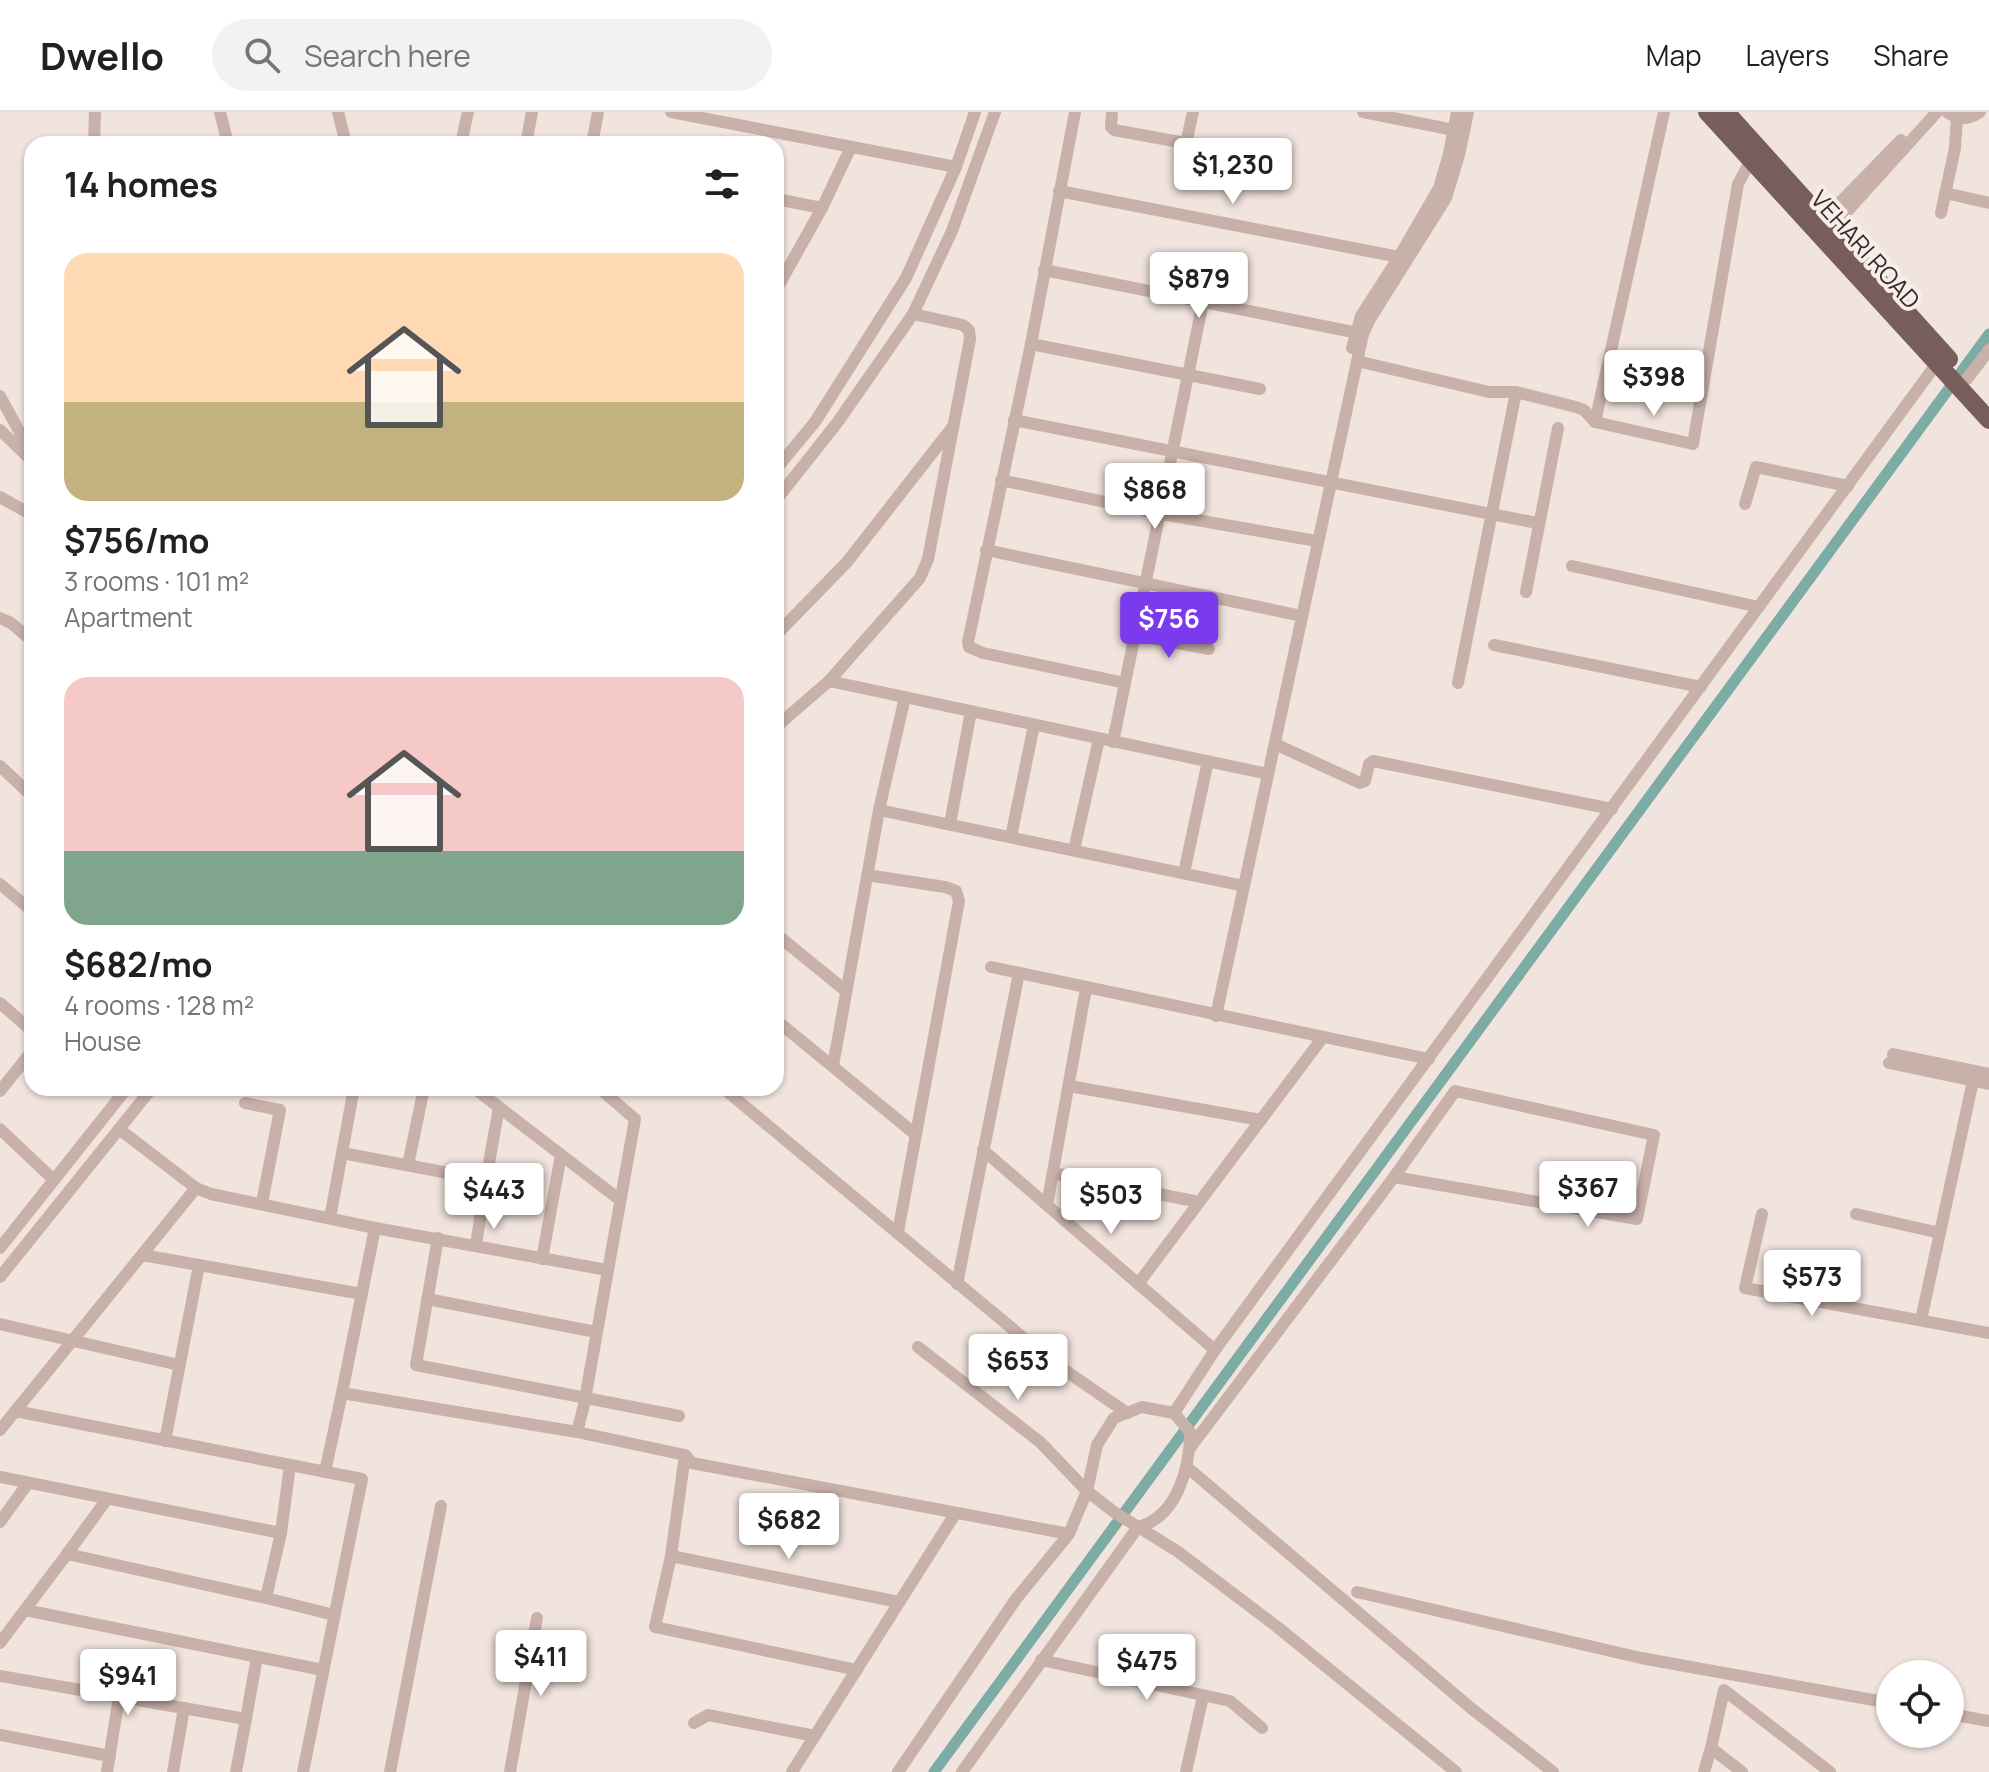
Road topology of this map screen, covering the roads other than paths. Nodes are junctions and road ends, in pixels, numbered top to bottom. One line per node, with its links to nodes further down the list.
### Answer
1 (95, 112): 24 (street)
2 (220, 112): 25 (street)
3 (338, 112): 26 (street)
4 (468, 112): 27 (street)
5 (532, 112): 28 (street)
6 (598, 112): 29 (street)
7 (671, 112): 32 (street)
8 (975, 112): 34 (street)
9 (995, 112): 48 (street)
10 (1075, 112): 35 (street)
11 (1112, 112): 30 (street)
12 (1193, 112): 30 (street)
13 (1363, 112): 23 (street)
14 (1457, 112): 23 (street)
15 (1468, 112): 49 (street)
16 (1664, 112): 62 (street)
17 (1707, 112): 33 (main road, VEHARI ROAD)
18 (1726, 112): 41 (main road, VEHARI ROAD)
19 (1929, 112): 41 (street)
20 (1937, 112): 41 (street)
21 (1980, 112): 22 (street)
22 (1952, 115): 36 (street)
23 (1454, 130): 42 (street)
24 (94, 136)
25 (226, 136)
26 (344, 136)
27 (463, 136)
28 (528, 136)
29 (594, 136)
30 (1186, 143): 31 (street)
31 (1202, 146)
32 (851, 147): 34 (street); 39 (street)
33 (1751, 160): 53 (main road, VEHARI ROAD); 62 (street)
34 (956, 167): 69 (street)
35 (1059, 191): 42 (street); 45 (street)
36 (1945, 193): 38 (street); 40 (street)
37 (784, 201): 39 (street)
38 (1989, 203)
39 (822, 208): 44 (street)
40 (1941, 213)
41 (1828, 224): 55 (main road, VEHARI ROAD)
42 (1399, 257): 49 (street)
43 (784, 266): 44 (street)
44 (791, 267): 46 (street)
45 (1044, 270): 47 (street); 50 (street)
46 (784, 278)
47 (1203, 302): 49 (street); 54 (street)
48 (913, 314): 63 (street); 73 (street)
49 (1359, 333): 52 (street); 71 (street)
50 (1031, 344): 54 (street); 60 (street)
51 (1989, 350): 55 (street)
52 (1357, 361): 57 (street); 71 (street)
53 (1938, 364): 61 (main road, VEHARI ROAD); 72 (street)
54 (1189, 374): 56 (street); 67 (street)
55 (1967, 379): 59 (main road, VEHARI ROAD)
56 (1260, 389)
57 (1516, 392): 62 (street); 78 (street)
58 (0, 396): 66 (street)
59 (1989, 403)
60 (1014, 420): 67 (street); 70 (street)
61 (1989, 420)
62 (1595, 422)
63 (953, 426): 88 (street); 93 (street)
64 (1558, 428): 79 (street)
65 (0, 430): 68 (street)
66 (24, 440)
67 (1174, 452): 71 (street); 77 (street)
68 (24, 453)
69 (784, 459)
70 (1001, 480): 77 (street); 81 (street)
71 (1330, 480): 78 (street); 80 (street)
72 (1848, 486): 75 (street); 85 (street)
73 (784, 490)
74 (0, 497): 76 (street)
75 (1745, 504)
76 (24, 510)
77 (1162, 514): 80 (street); 83 (street)
78 (1491, 514): 79 (street); 95 (street)
79 (1537, 523): 84 (street)
80 (1317, 541): 86 (street)
81 (986, 550): 83 (street); 94 (street)
82 (1572, 566): 85 (street)
83 (1147, 583): 86 (street); 90 (street)
84 (1526, 592)
85 (1759, 607): 96 (street)
86 (1302, 616): 103 (street)
87 (0, 618): 89 (street)
88 (784, 627)
89 (24, 634)
90 (1136, 635): 92 (street); 94 (street)
91 (1494, 645): 96 (street)
92 (1209, 649)
93 (829, 681): 97 (street); 99 (street)
94 (1125, 683): 102 (street)
95 (1458, 683)
96 (1701, 687): 108 (street)
97 (905, 697): 98 (street); 109 (street)
98 (971, 711): 100 (street); 110 (street)
99 (784, 720)
100 (1034, 725): 101 (street); 111 (street)
101 (1099, 739): 102 (street); 112 (street)
102 (1113, 742): 104 (street)
103 (1275, 744): 106 (street); 108 (street)
104 (1208, 761): 106 (street); 113 (street)
105 (0, 766): 107 (street)
106 (1268, 774): 116 (street)
107 (24, 788)
108 (1612, 809): 128 (street)
109 (879, 810): 110 (street); 114 (street)
110 (950, 824): 111 (street)
111 (1011, 837): 112 (street)
112 (1074, 850): 113 (street)
113 (1184, 873): 116 (street)
114 (867, 875): 122 (street); 148 (street)
115 (0, 884): 117 (street)
116 (1244, 886): 124 (street)
117 (24, 904)
118 (784, 941): 122 (street)
119 (991, 967): 120 (street)
120 (1019, 973): 121 (street); 149 (street)
121 (1086, 988): 124 (street); 134 (street)
122 (846, 991): 130 (street)
123 (0, 1003): 125 (street)
124 (1216, 1016): 127 (street)
125 (24, 1024)
126 (784, 1026): 130 (street)
127 (1323, 1037): 128 (street); 145 (street)
128 (1429, 1059): 186 (street)
129 (24, 1061): 135 (street)
130 (833, 1066): 148 (street)
131 (1989, 1074): 132 (street)
132 (1973, 1081): 133 (street); 167 (street)
133 (1989, 1084)
134 (1069, 1086): 145 (street); 153 (street)
135 (0, 1091)
136 (121, 1096): 155 (street)
137 (146, 1096): 147 (street)
138 (353, 1096): 150 (street)
139 (422, 1096): 152 (street)
140 (485, 1096): 144 (street)
141 (608, 1096): 158 (street)
142 (733, 1096): 166 (street)
143 (245, 1103): 160 (street)
144 (499, 1107): 151 (street); 156 (street)
145 (1261, 1120): 159 (street)
146 (0, 1129): 155 (street)
147 (119, 1129): 157 (street); 175 (street)
148 (915, 1134): 166 (street)
149 (983, 1150): 161 (street); 176 (street)
150 (342, 1153): 152 (street); 164 (street)
151 (561, 1155): 158 (street); 172 (street)
152 (408, 1165): 156 (street)
153 (1053, 1173): 159 (street); 161 (street)
154 (1394, 1177): 154 (street); 197 (street)
155 (54, 1180): 170 (street)
156 (486, 1180): 169 (street)
157 (196, 1188): 160 (street); 171 (street)
158 (620, 1200): 174 (street)
159 (1199, 1202): 177 (street)
160 (262, 1203): 164 (street)
161 (1047, 1205): 177 (street)
162 (1762, 1214): 180 (street)
163 (1856, 1214): 167 (street)
164 (330, 1218): 165 (street)
165 (375, 1228): 168 (street); 178 (street)
166 (898, 1232): 176 (street)
167 (1940, 1233): 180 (street)
168 (438, 1238): 169 (street); 179 (street)
169 (476, 1245): 172 (street)
170 (0, 1248)
171 (142, 1255): 173 (street); 184 (street)
172 (542, 1259): 174 (street)
173 (199, 1265): 178 (street); 187 (street)
174 (607, 1270): 182 (street)
175 (0, 1277)
176 (957, 1284): 191 (street)
177 (1138, 1284): 186 (street)
178 (362, 1294): 188 (street)
179 (427, 1299): 182 (street); 189 (street)
180 (1921, 1320): 183 (street)
181 (0, 1324): 184 (street)
182 (596, 1332): 189 (street)
183 (1989, 1333)
184 (72, 1340): 187 (street); 190 (street)
185 (918, 1347): 204 (street)
186 (1215, 1350): 192 (street)
187 (179, 1365): 196 (street)
188 (342, 1393): 195 (street); 201 (street)
189 (585, 1398): 193 (street); 195 (street)
190 (15, 1411): 194 (street); 196 (street)
191 (1127, 1413): 192 (street); 204 (street)
192 (1174, 1413): 197 (street)
193 (679, 1416)
194 (0, 1430)
195 (577, 1432): 198 (street)
196 (165, 1441): 199 (street)
197 (1190, 1448): 200 (street)
198 (685, 1455): 207 (street); 213 (street)
199 (290, 1465): 201 (street); 210 (street)
200 (1188, 1468): 209 (street); 250 (street)
201 (325, 1472): 218 (street)
202 (0, 1477): 203 (street)
203 (28, 1483): 205 (street); 208 (street)
204 (1087, 1491): 209 (street); 211 (street)
205 (107, 1499): 210 (street); 212 (street)
206 (441, 1506): 243 (street)
207 (955, 1514): 211 (street); 216 (street)
208 (0, 1522)
209 (1138, 1527): 222 (street); 249 (street)
210 (281, 1533): 215 (street)
211 (1069, 1534): 246 (street)
212 (67, 1554): 215 (street); 217 (street)
213 (671, 1556): 216 (street); 224 (street)
214 (1357, 1592): 228 (street)
215 (266, 1598): 218 (street)
216 (899, 1602): 224 (street)
217 (25, 1610): 220 (street); 221 (street)
218 (334, 1615): 223 (street)
219 (537, 1618): 244 (street)
220 (0, 1643)
221 (257, 1657): 223 (street); 231 (street)
222 (1041, 1660): 226 (street); 247 (street)
223 (323, 1670): 242 (street)
224 (857, 1670): 236 (street)
225 (0, 1676): 227 (street)
226 (1203, 1696): 234 (street); 248 (street)
227 (119, 1697): 229 (street); 238 (street)
228 (1876, 1700)
229 (184, 1708): 231 (street); 240 (street)
230 (1964, 1717): 232 (street)
231 (246, 1719): 241 (street)
232 (1989, 1721)
233 (694, 1723): 236 (street)
234 (1262, 1728)
235 (0, 1735): 238 (street)
236 (815, 1736): 245 (street)
237 (1711, 1748): 251 (street); 252 (street); 253 (street)
238 (110, 1756): 239 (street)
239 (107, 1772)
240 (173, 1772)
241 (236, 1772)
242 (303, 1772)
243 (390, 1772)
244 (510, 1772)
245 (792, 1772)
246 (898, 1772)
247 (962, 1772)
248 (1186, 1772)
249 (1456, 1772)
250 (1553, 1772)
251 (1704, 1772)
252 (1742, 1772)
253 (1830, 1772)

